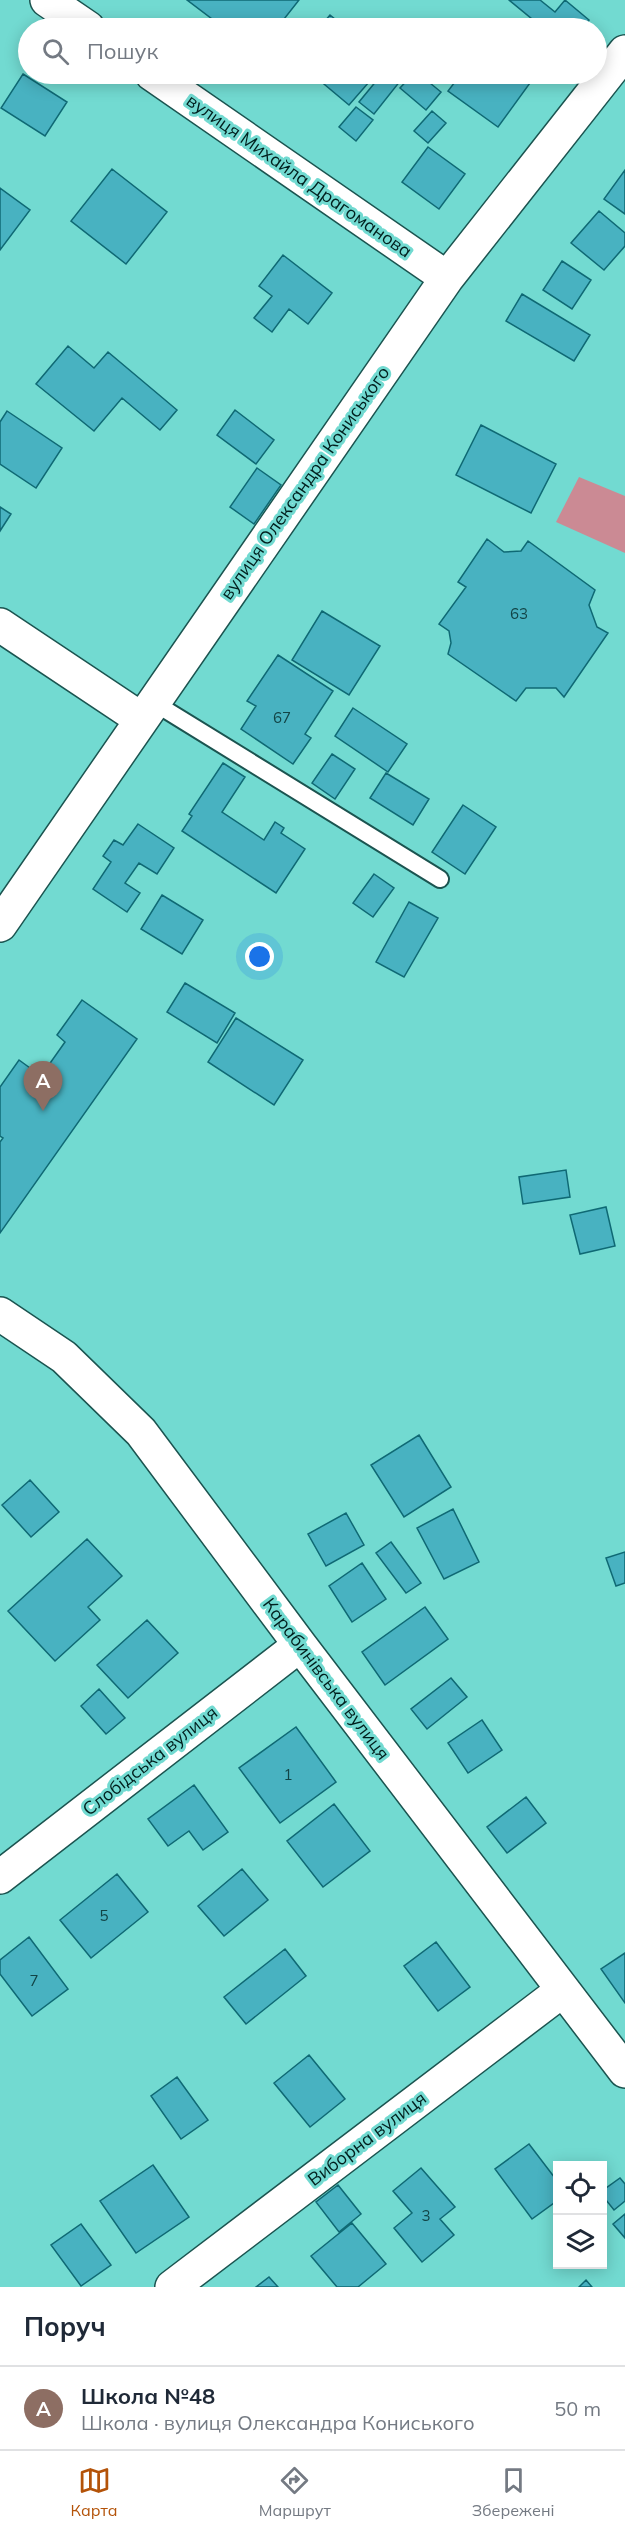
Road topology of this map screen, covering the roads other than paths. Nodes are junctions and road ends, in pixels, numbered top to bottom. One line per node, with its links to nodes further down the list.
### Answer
1 (46, 0): 2 (street)
2 (72, 18)
3 (625, 52): 4 (street, вулиця Олександра Кониського)
4 (607, 75)
5 (166, 84): 7 (street, вулиця Михайла Драгоманова)
6 (600, 84): 7 (street, вулиця Олександра Кониського)
7 (447, 279): 9 (street, вулиця Олександра Кониського)
8 (0, 625): 9 (street)
9 (147, 710): 10 (lane); 11 (street, вулиця Олександра Кониського)
10 (440, 879)
11 (0, 925)
12 (0, 1314): 13 (street, Карабинівська вулиця)
13 (300, 1645): 14 (street, Слобідська вулиця); 15 (street, Карабинівська вулиця)
14 (0, 1877)
15 (562, 1990): 16 (street, Карабинівська вулиця); 17 (street, Виборна вулиця)
16 (625, 2070)
17 (172, 2287)

